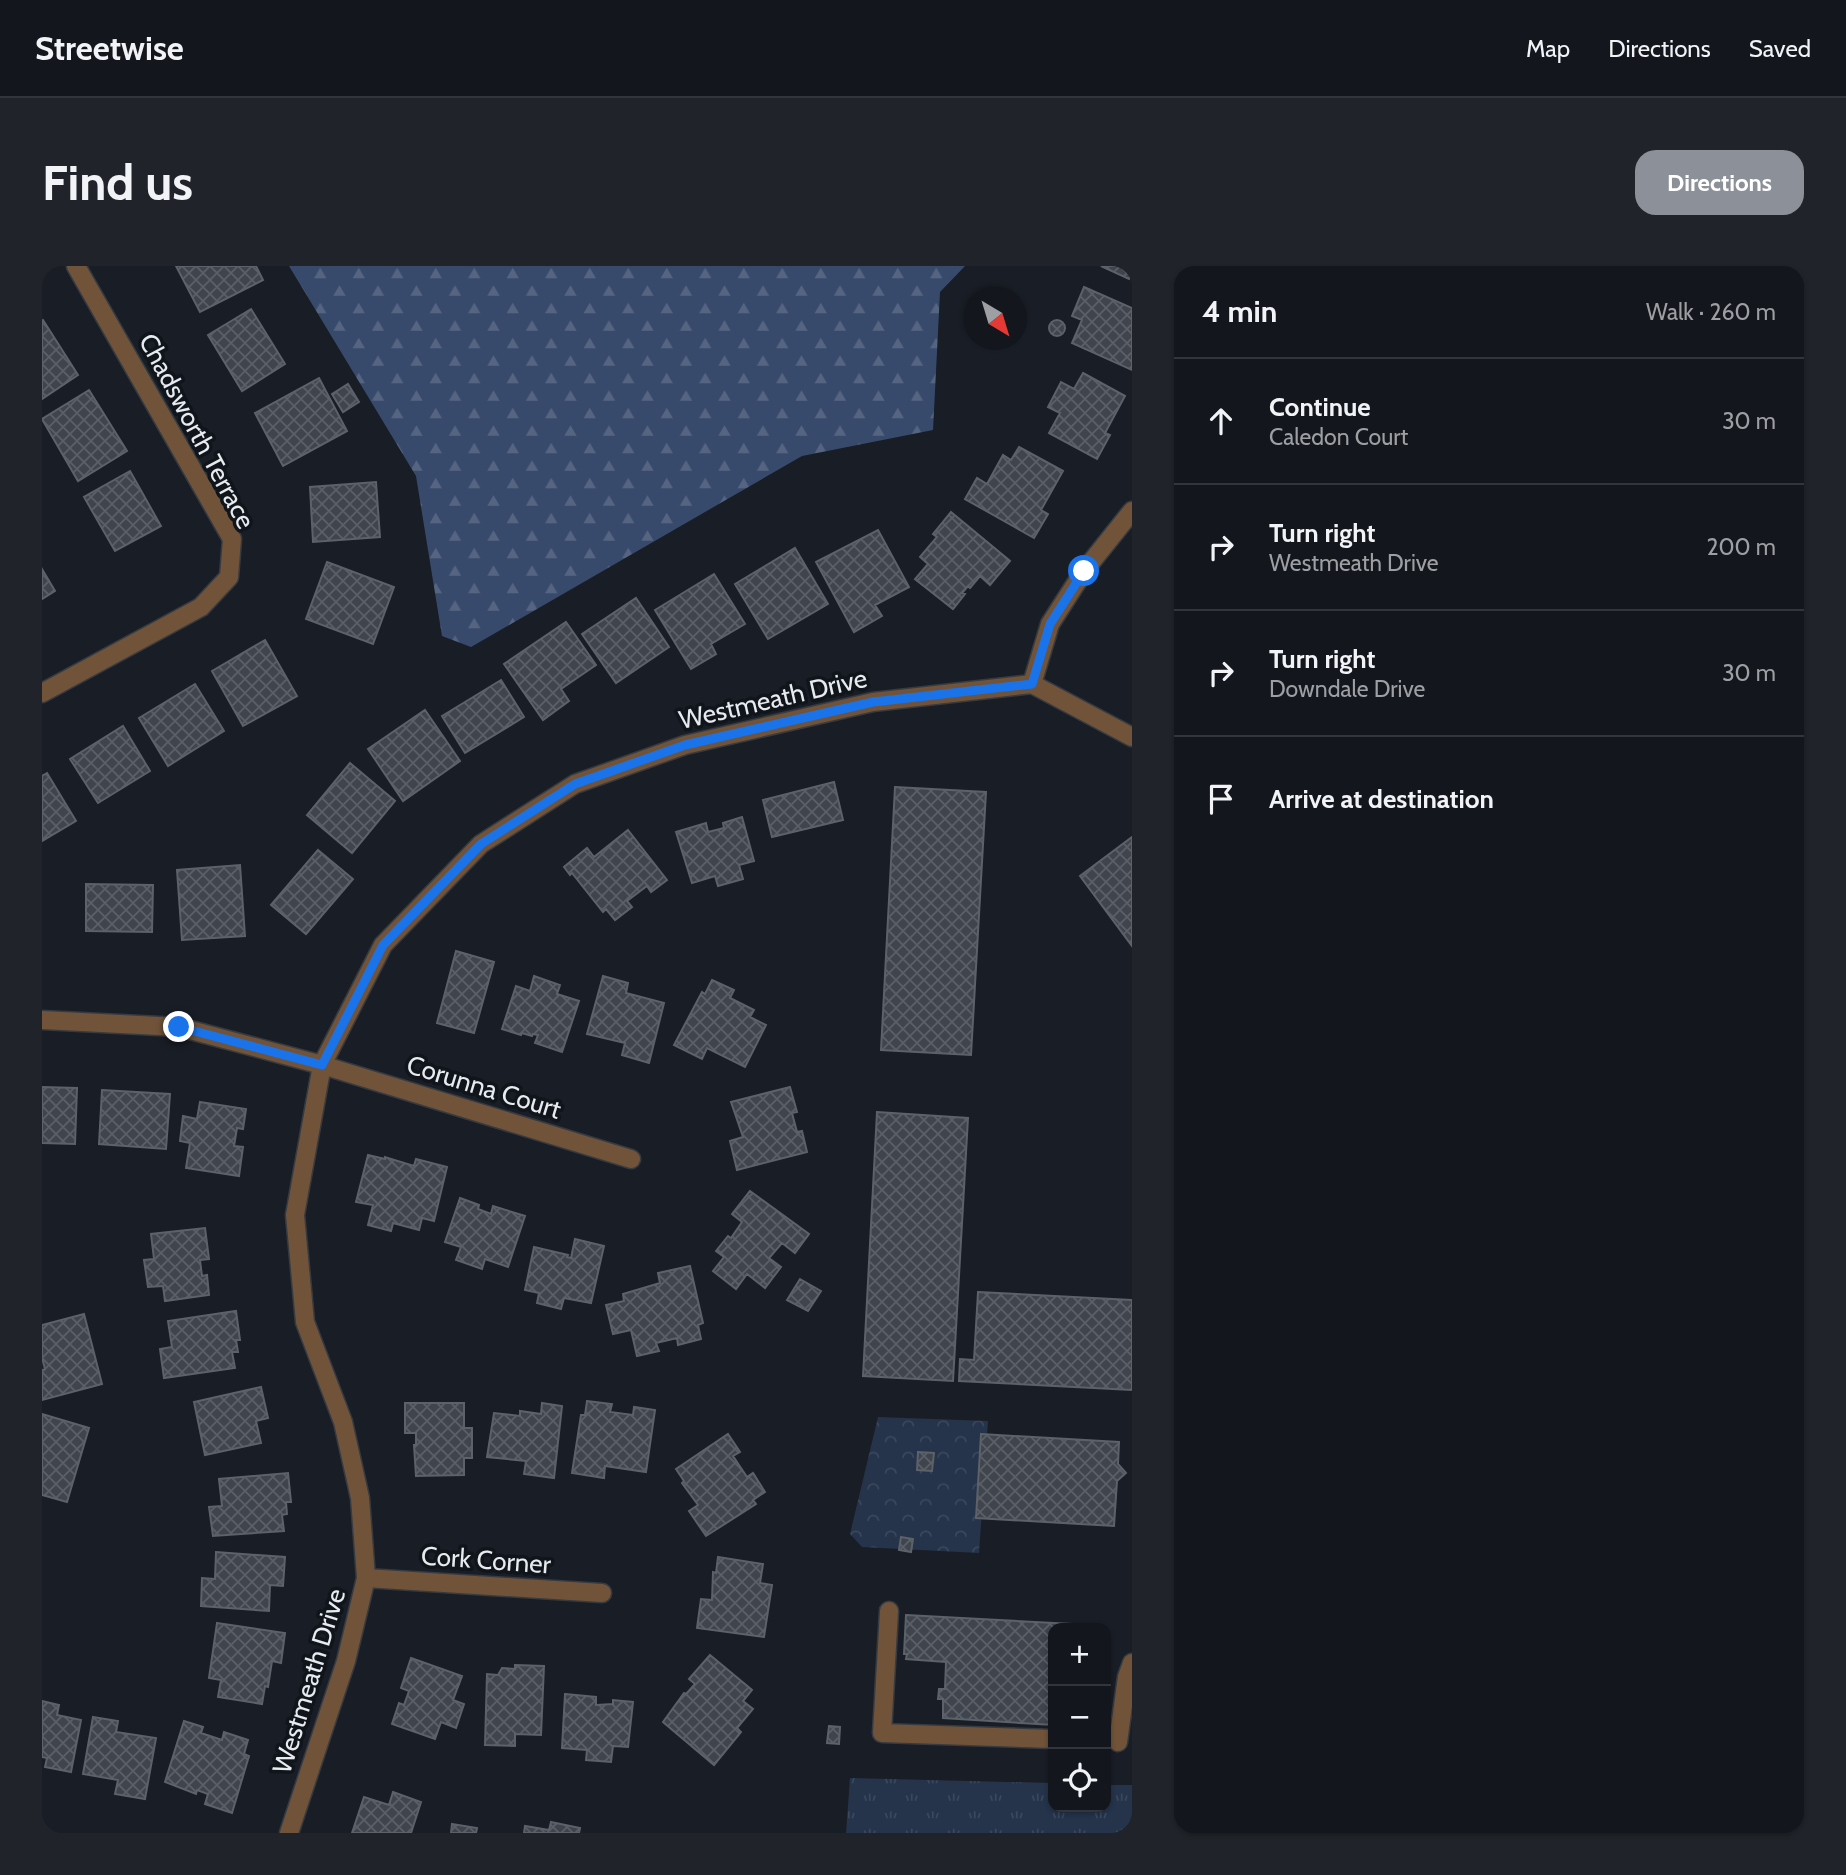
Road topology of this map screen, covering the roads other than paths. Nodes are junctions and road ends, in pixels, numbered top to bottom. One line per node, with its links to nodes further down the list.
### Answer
1 (76, 266): 4 (street, Chadsworth Terrace)
2 (1132, 511): 3 (street)
3 (1032, 684): 5 (street); 7 (street, Westmeath Drive)
4 (42, 693)
5 (1132, 737)
6 (42, 1020): 7 (street, Corunna Court)
7 (322, 1065): 8 (street, Corunna Court); 9 (street, Westmeath Drive)
8 (631, 1159)
9 (366, 1578): 10 (street, Cork Corner); 15 (street, Westmeath Drive)
10 (603, 1593)
11 (889, 1611): 13 (street)
12 (1132, 1663): 14 (street)
13 (1048, 1740)
14 (1119, 1742)
15 (289, 1833)

